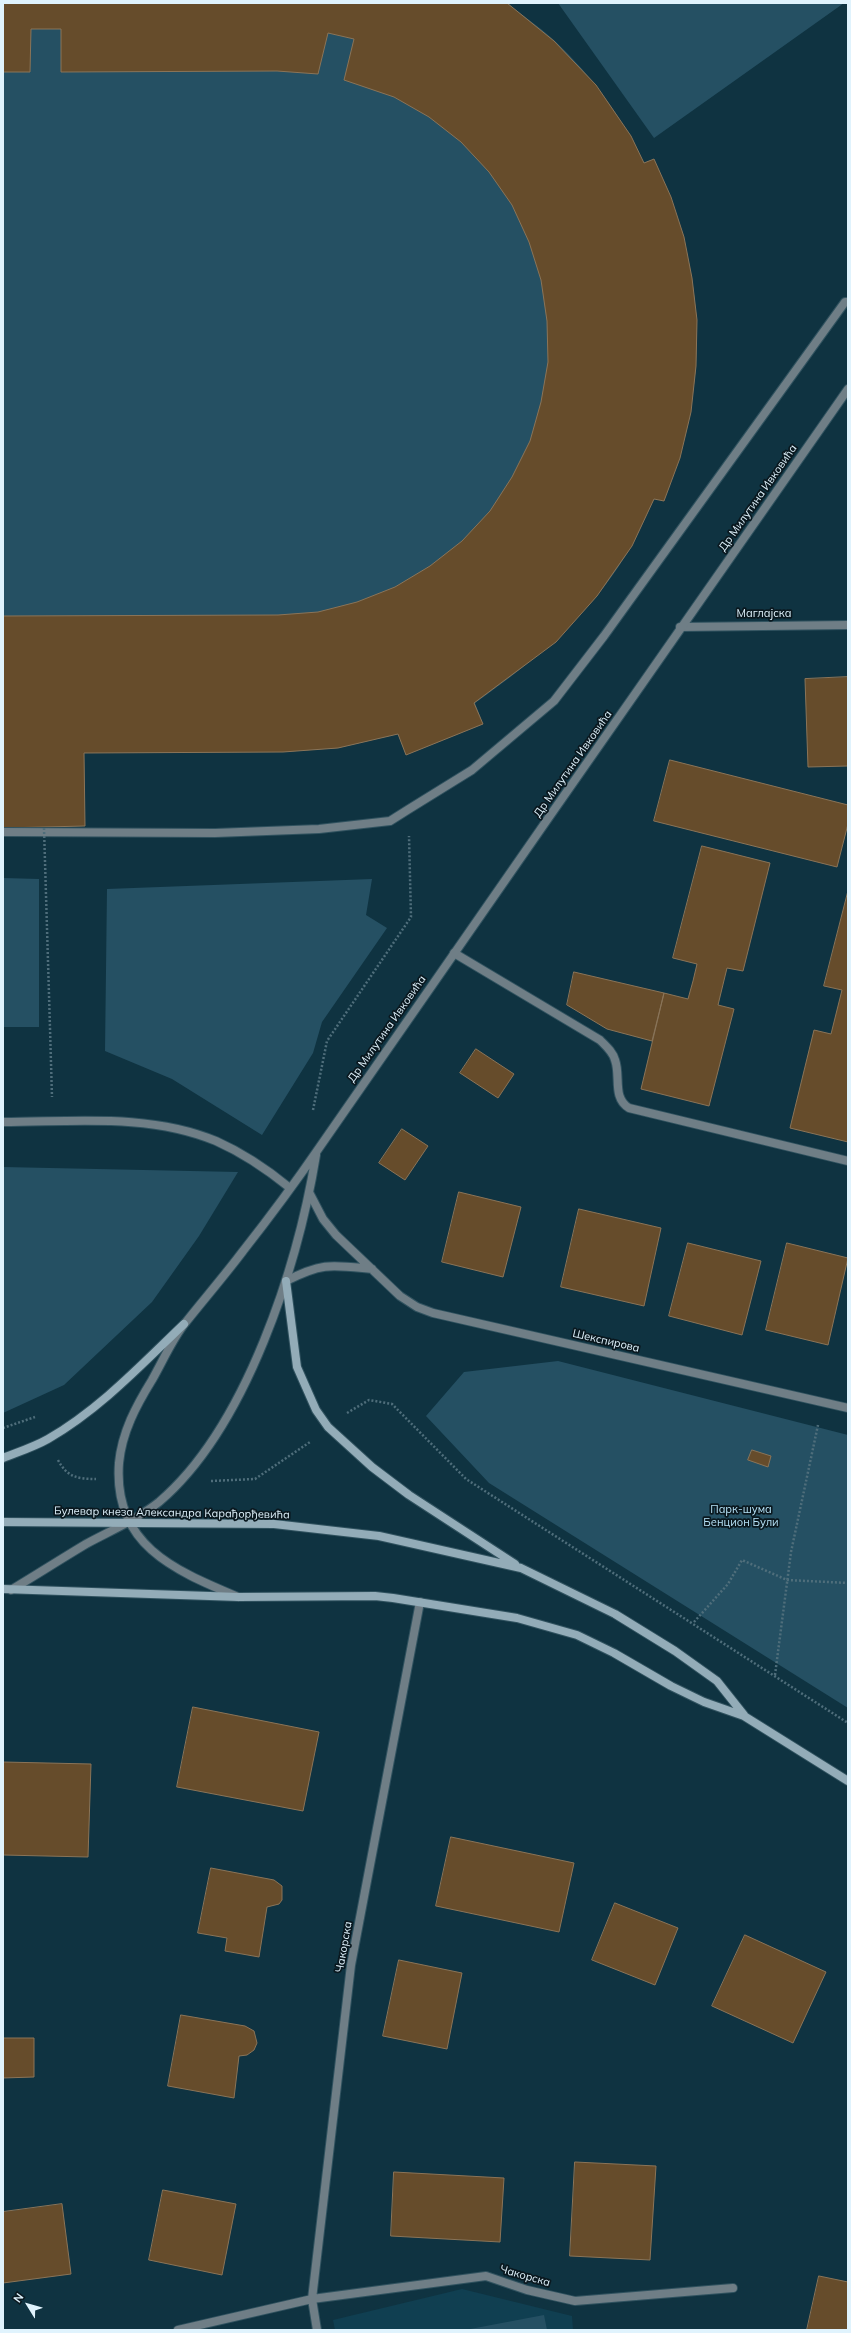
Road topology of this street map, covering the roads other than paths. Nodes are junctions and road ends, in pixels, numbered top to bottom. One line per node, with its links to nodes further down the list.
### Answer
1 (848, 302): 5 (street)
2 (848, 389): 4 (street, Др Милутина Ивковића)
3 (848, 625): 4 (street, Маглајска)
4 (680, 627): 6 (street, Др Милутина Ивковића)
5 (3, 832)
6 (454, 953): 8 (street, Др Милутина Ивковића); 9 (street)
7 (3, 1122): 10 (street)
8 (317, 1152): 10 (street, Др Милутина Ивковића); 11 (street, Др Милутина Ивковића)
9 (848, 1161)
10 (290, 1188): 14 (street, Др Милутина Ивковића)
11 (310, 1194): 12 (street, Шекспирова); 13 (street, Др Милутина Ивковића)
12 (372, 1269): 13 (street); 15 (street, Шекспирова)
13 (286, 1281): 18 (street, Др Милутина Ивковића); 19 (main road)
14 (184, 1324): 16 (main road); 18 (street, Др Милутина Ивковића)
15 (848, 1408)
16 (3, 1458)
17 (3, 1522): 18 (main road, Булевар кнеза Александра Карађорђевића)
18 (128, 1522): 19 (main road, Булевар кнеза Александра Карађорђевића); 20 (street, Др Милутина Ивковића); 21 (street, Др Милутина Ивковића)
19 (521, 1568): 23 (main road, Булевар кнеза Александра Карађорђевића)
20 (7, 1589): 21 (main road, Булевар кнеза Александра Карађорђевића)
21 (239, 1597): 22 (main road, Булевар кнеза Александра Карађорђевића)
22 (420, 1602): 23 (main road, Булевар кнеза Александра Карађорђевића); 26 (street, Чакорска)
23 (744, 1716): 24 (main road, Булевар кнеза Александра Карађорђевића)
24 (848, 1781)
25 (733, 2288): 26 (street, Чакорска)
26 (312, 2300): 27 (street, Чакорска); 28 (street, Чакорска)
27 (178, 2330)
28 (318, 2330)

